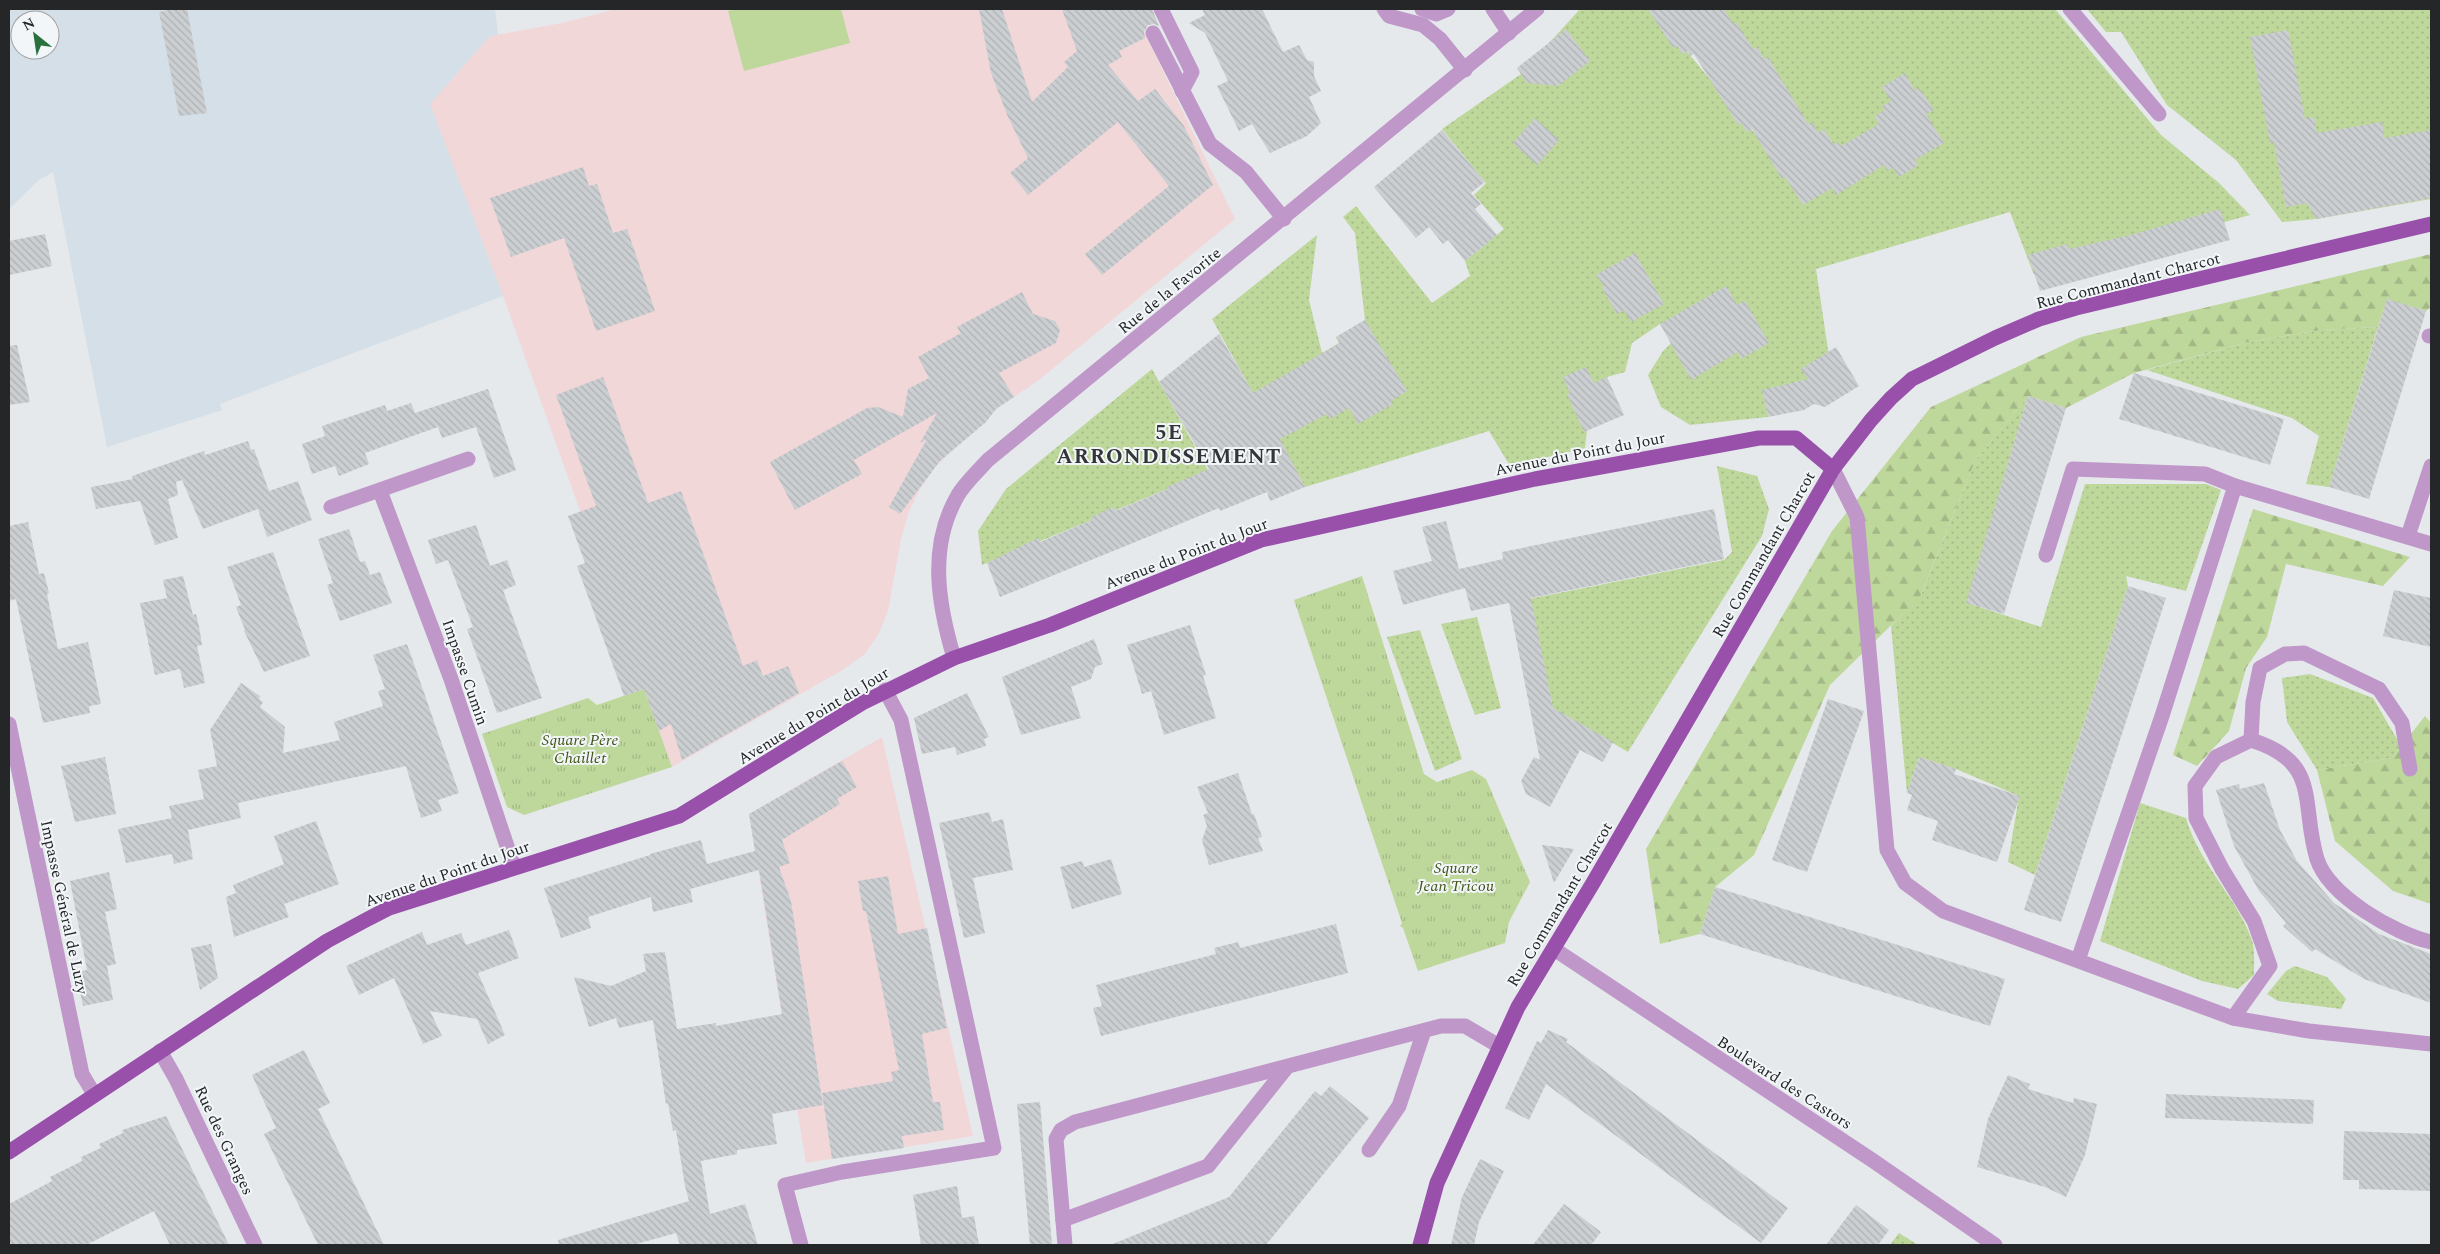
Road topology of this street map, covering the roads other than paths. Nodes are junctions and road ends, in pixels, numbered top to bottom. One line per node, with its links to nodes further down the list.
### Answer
1 (1162, 9): 11 (street)
2 (1384, 9): 10 (street)
3 (1422, 9): 4 (street)
4 (1448, 9)
5 (1493, 9): 9 (street)
6 (1537, 9): 9 (street, Rue de la Favorite)
7 (2070, 9): 12 (street)
8 (1153, 33): 11 (street)
9 (1509, 33): 10 (street, Rue de la Favorite)
10 (1465, 70): 13 (street, Rue de la Favorite)
11 (1182, 91): 13 (street)
12 (2159, 114)
13 (1284, 219): 24 (street, Rue de la Favorite)
14 (2431, 224): 17 (main road, Rue Commandant Charcot)
15 (468, 460): 19 (street)
16 (2431, 466): 21 (street)
17 (1833, 469): 24 (main road, Avenue du Point du Jour); 31 (main road, Rue Commandant Charcot); 32 (street)
18 (2235, 486): 21 (street); 23 (street); 32 (street)
19 (380, 491): 20 (street); 29 (street, Impasse Cumin)
20 (330, 507)
21 (2408, 536): 22 (street)
22 (2431, 544)
23 (2046, 555)
24 (954, 658): 25 (main road, Avenue du Point du Jour)
25 (885, 690): 29 (main road, Avenue du Point du Jour); 44 (street)
26 (9, 724): 39 (street, Impasse Général de Luzy)
27 (2251, 740): 28 (street); 30 (street); 33 (street)
28 (2410, 769)
29 (514, 867): 37 (main road, Avenue du Point du Jour)
30 (2431, 942)
31 (1554, 949): 36 (main road, Rue Commandant Charcot); 47 (street, Boulevard des Castors)
32 (2078, 960): 33 (street)
33 (2233, 1018): 35 (street)
34 (1424, 1031): 36 (street); 38 (street); 40 (street)
35 (2431, 1044)
36 (1499, 1046): 46 (main road, Rue Commandant Charcot)
37 (160, 1051): 39 (main road, Avenue du Point du Jour); 43 (street, Rue des Granges)
38 (1287, 1067): 42 (street); 42 (street)
39 (94, 1094): 41 (main road, Avenue du Point du Jour)
40 (1369, 1150)
41 (9, 1152)
42 (1063, 1220): 45 (street)
43 (255, 1245)
44 (801, 1245)
45 (1066, 1245)
46 (1420, 1245)
47 (1995, 1245)

